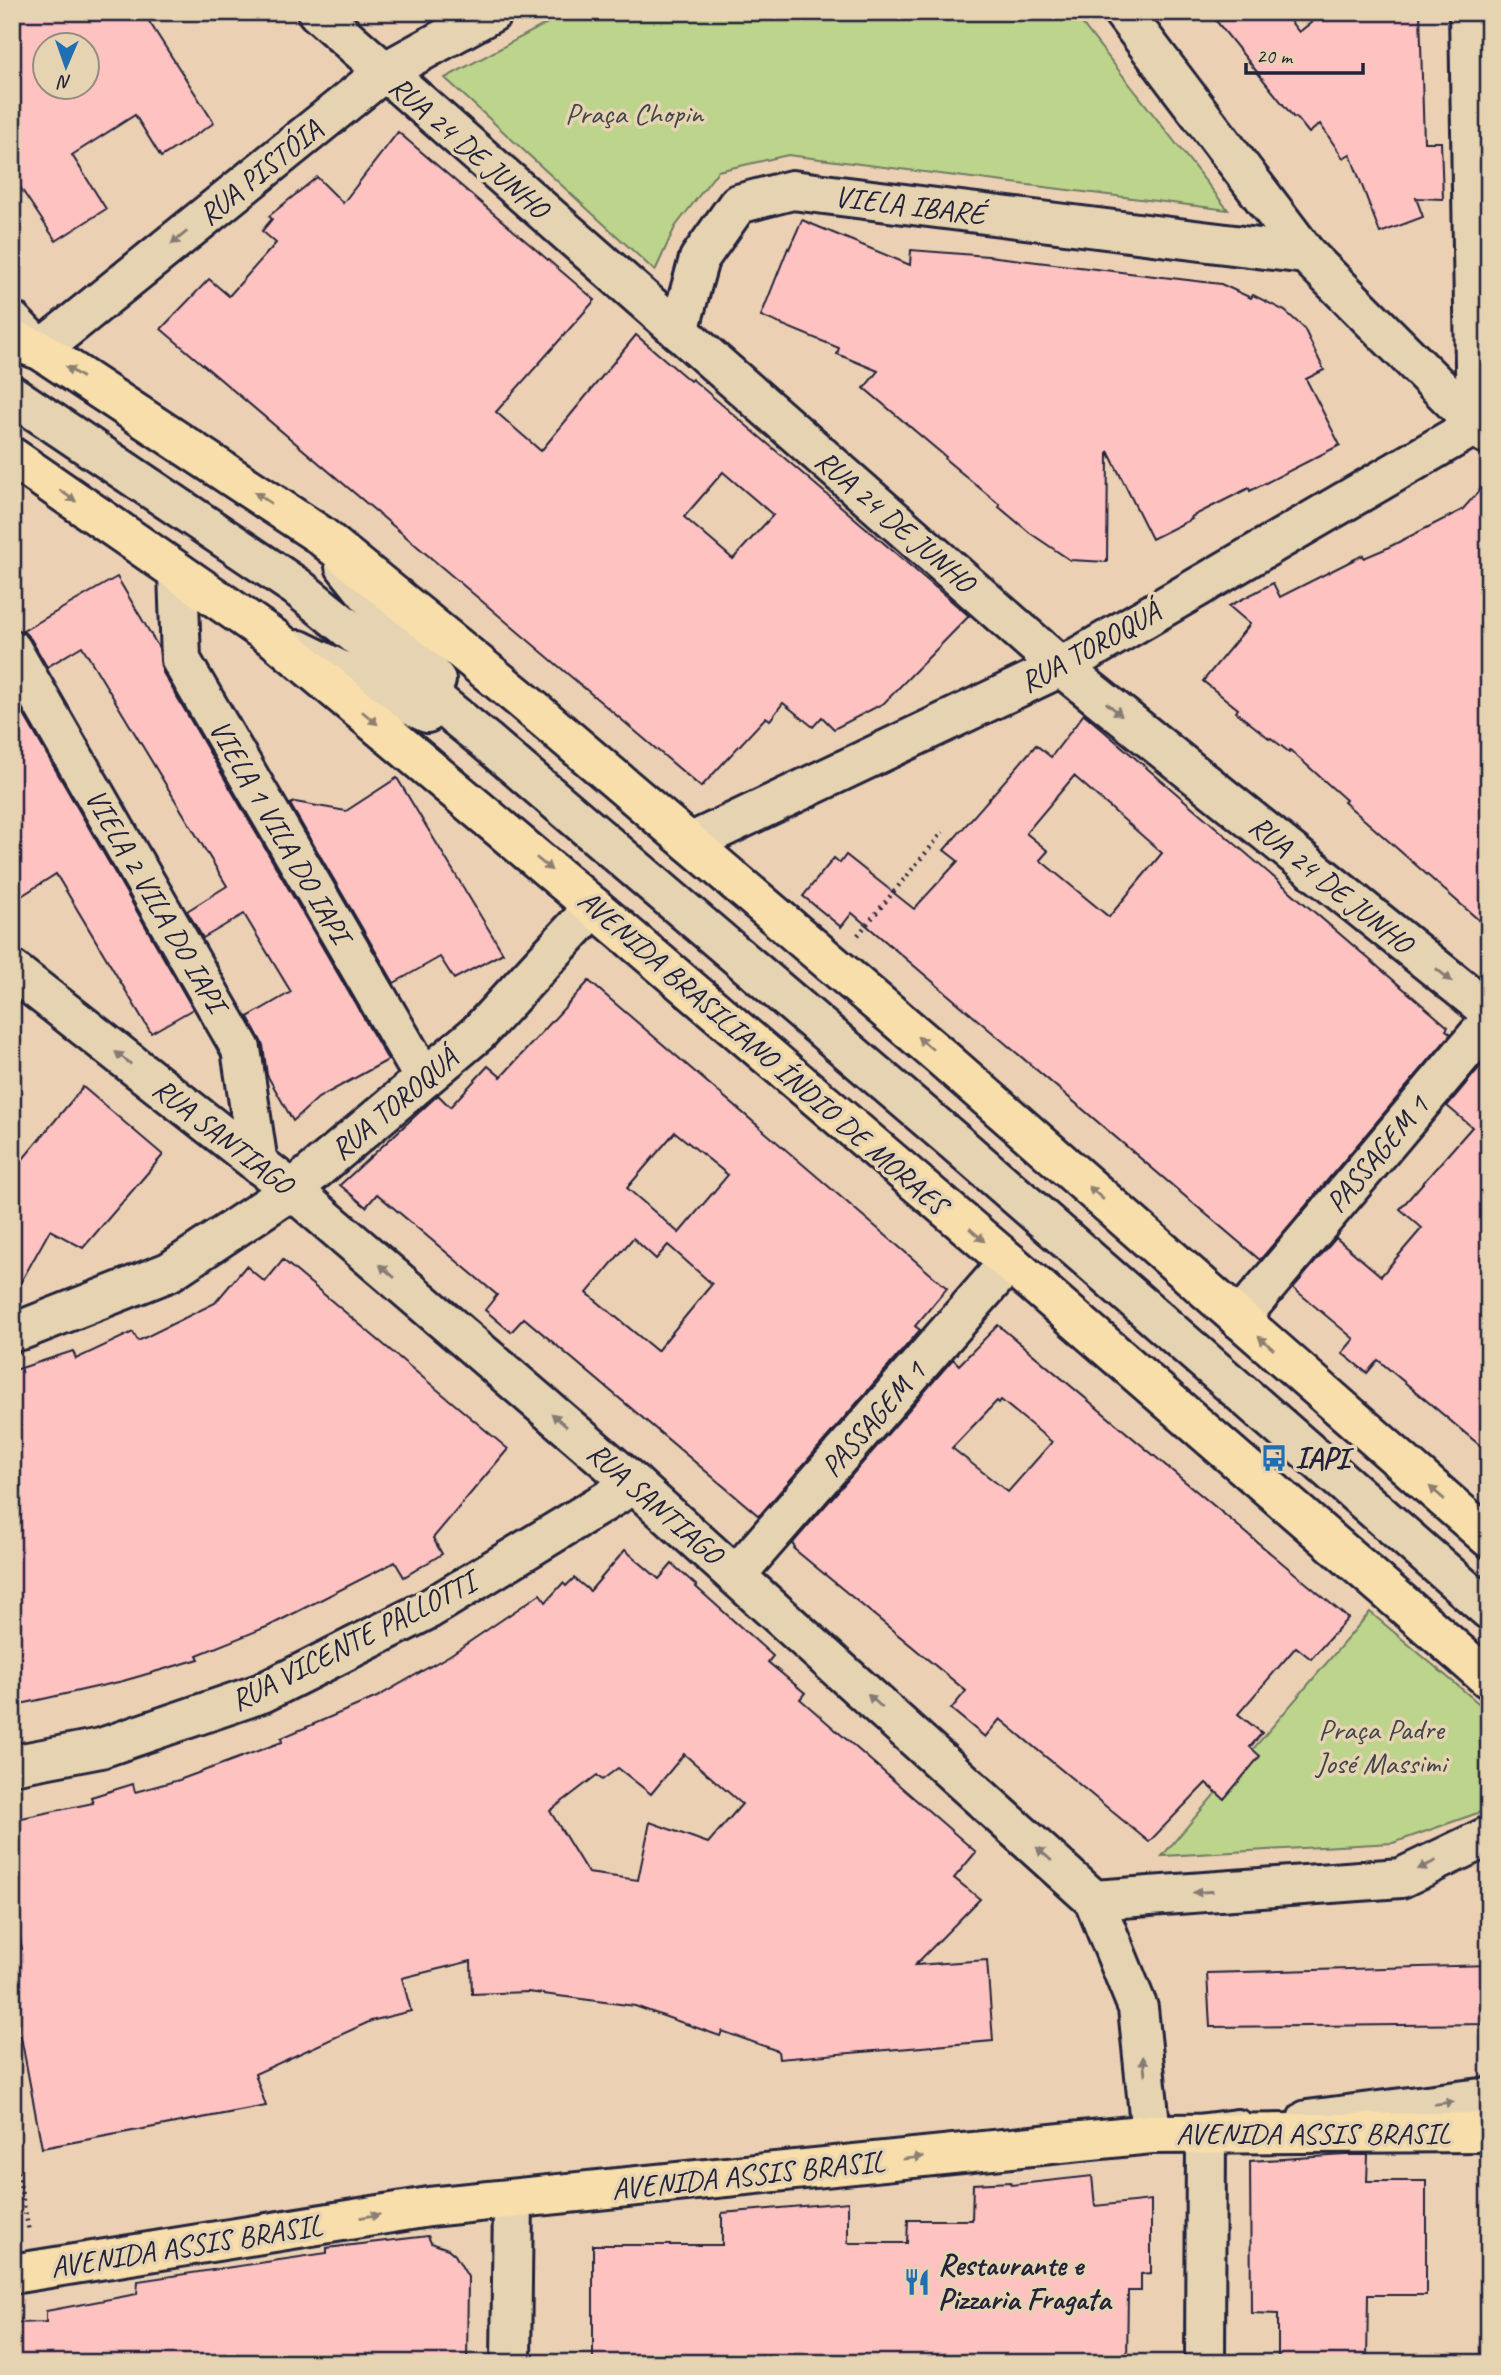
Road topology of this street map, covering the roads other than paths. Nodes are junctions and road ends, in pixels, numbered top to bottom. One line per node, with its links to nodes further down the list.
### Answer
1 (317, 12): 5 (street, RUA 24 DE JUNHO)
2 (493, 12): 5 (street, RUA PISTÓIA)
3 (1123, 12): 6 (street)
4 (1469, 12): 13 (street)
5 (384, 72): 10 (street, RUA 24 DE JUNHO); 11 (street, RUA PISTÓIA, one-way to 11)
6 (1260, 193): 7 (street); 8 (street)
7 (1224, 244): 8 (street, VIELA IBARÉ); 10 (street, VIELA IBARÉ)
8 (1306, 254): 13 (street)
9 (12, 321): 11 (street)
10 (679, 331): 19 (street, RUA 24 DE JUNHO)
11 (26, 345): 15 (main road, one-way to 11)
12 (12, 394): 20 (street)
13 (1482, 431): 19 (street, RUA TOROQUÁ)
14 (12, 457): 16 (main road, AVENIDA BRASILIANO ÍNDIO DE MORAES, one-way to 16)
15 (320, 536): 20 (street); 21 (main road)
16 (178, 572): 17 (main road, AVENIDA BRASILIANO ÍNDIO DE MORAES); 26 (street, VIELA 1 VILA DO IAPI)
17 (275, 639): 20 (street); 22 (main road, AVENIDA BRASILIANO ÍNDIO DE MORAES, one-way to 22)
18 (12, 650): 27 (street, VIELA 2 VILA DO IAPI)
19 (1061, 667): 21 (street, RUA TOROQUÁ); 24 (street, RUA 24 DE JUNHO, one-way to 24)
20 (486, 741): 34 (street)
21 (690, 843): 30 (main road, one-way to 21)
22 (594, 907): 26 (street, RUA TOROQUÁ); 29 (main road, AVENIDA BRASILIANO ÍNDIO DE MORAES, one-way to 29)
23 (12, 970): 27 (street, RUA SANTIAGO, one-way to 23)
24 (1489, 1011)
25 (1489, 1022): 30 (street, PASSAGEM 1)
26 (424, 1078): 28 (street, RUA TOROQUÁ)
27 (258, 1164): 28 (street, RUA SANTIAGO)
28 (292, 1190): 31 (street, RUA TOROQUÁ); 32 (street, RUA SANTIAGO, one-way to 28)
29 (1009, 1262): 35 (street, PASSAGEM 1); 39 (main road, AVENIDA BRASILIANO ÍNDIO DE MORAES)
30 (1239, 1319): 33 (main road, one-way to 30)
31 (12, 1332)
32 (634, 1484): 35 (street, RUA SANTIAGO); 40 (street, RUA VICENTE PALLOTTI)
33 (1489, 1538)
34 (1446, 1572): 36 (street); 37 (street); 38 (street)
35 (736, 1575): 42 (street, RUA SANTIAGO, one-way to 35)
36 (1489, 1595)
37 (1489, 1610)
38 (1489, 1631)
39 (1489, 1679)
40 (12, 1765)
41 (1489, 1836): 42 (street, one-way to 42)
42 (1094, 1900): 46 (street, RUA SANTIAGO, one-way to 42)
43 (1489, 2097): 45 (street, one-way to 43)
44 (1489, 2132): 45 (main road, AVENIDA ASSIS BRASIL)
45 (1206, 2133): 46 (main road, AVENIDA ASSIS BRASIL); 50 (street)
46 (1152, 2134): 47 (main road, AVENIDA ASSIS BRASIL, one-way to 46)
47 (513, 2199): 48 (main road, AVENIDA ASSIS BRASIL, one-way to 47); 49 (street)
48 (24, 2272)
49 (512, 2363)
50 (1205, 2363)

